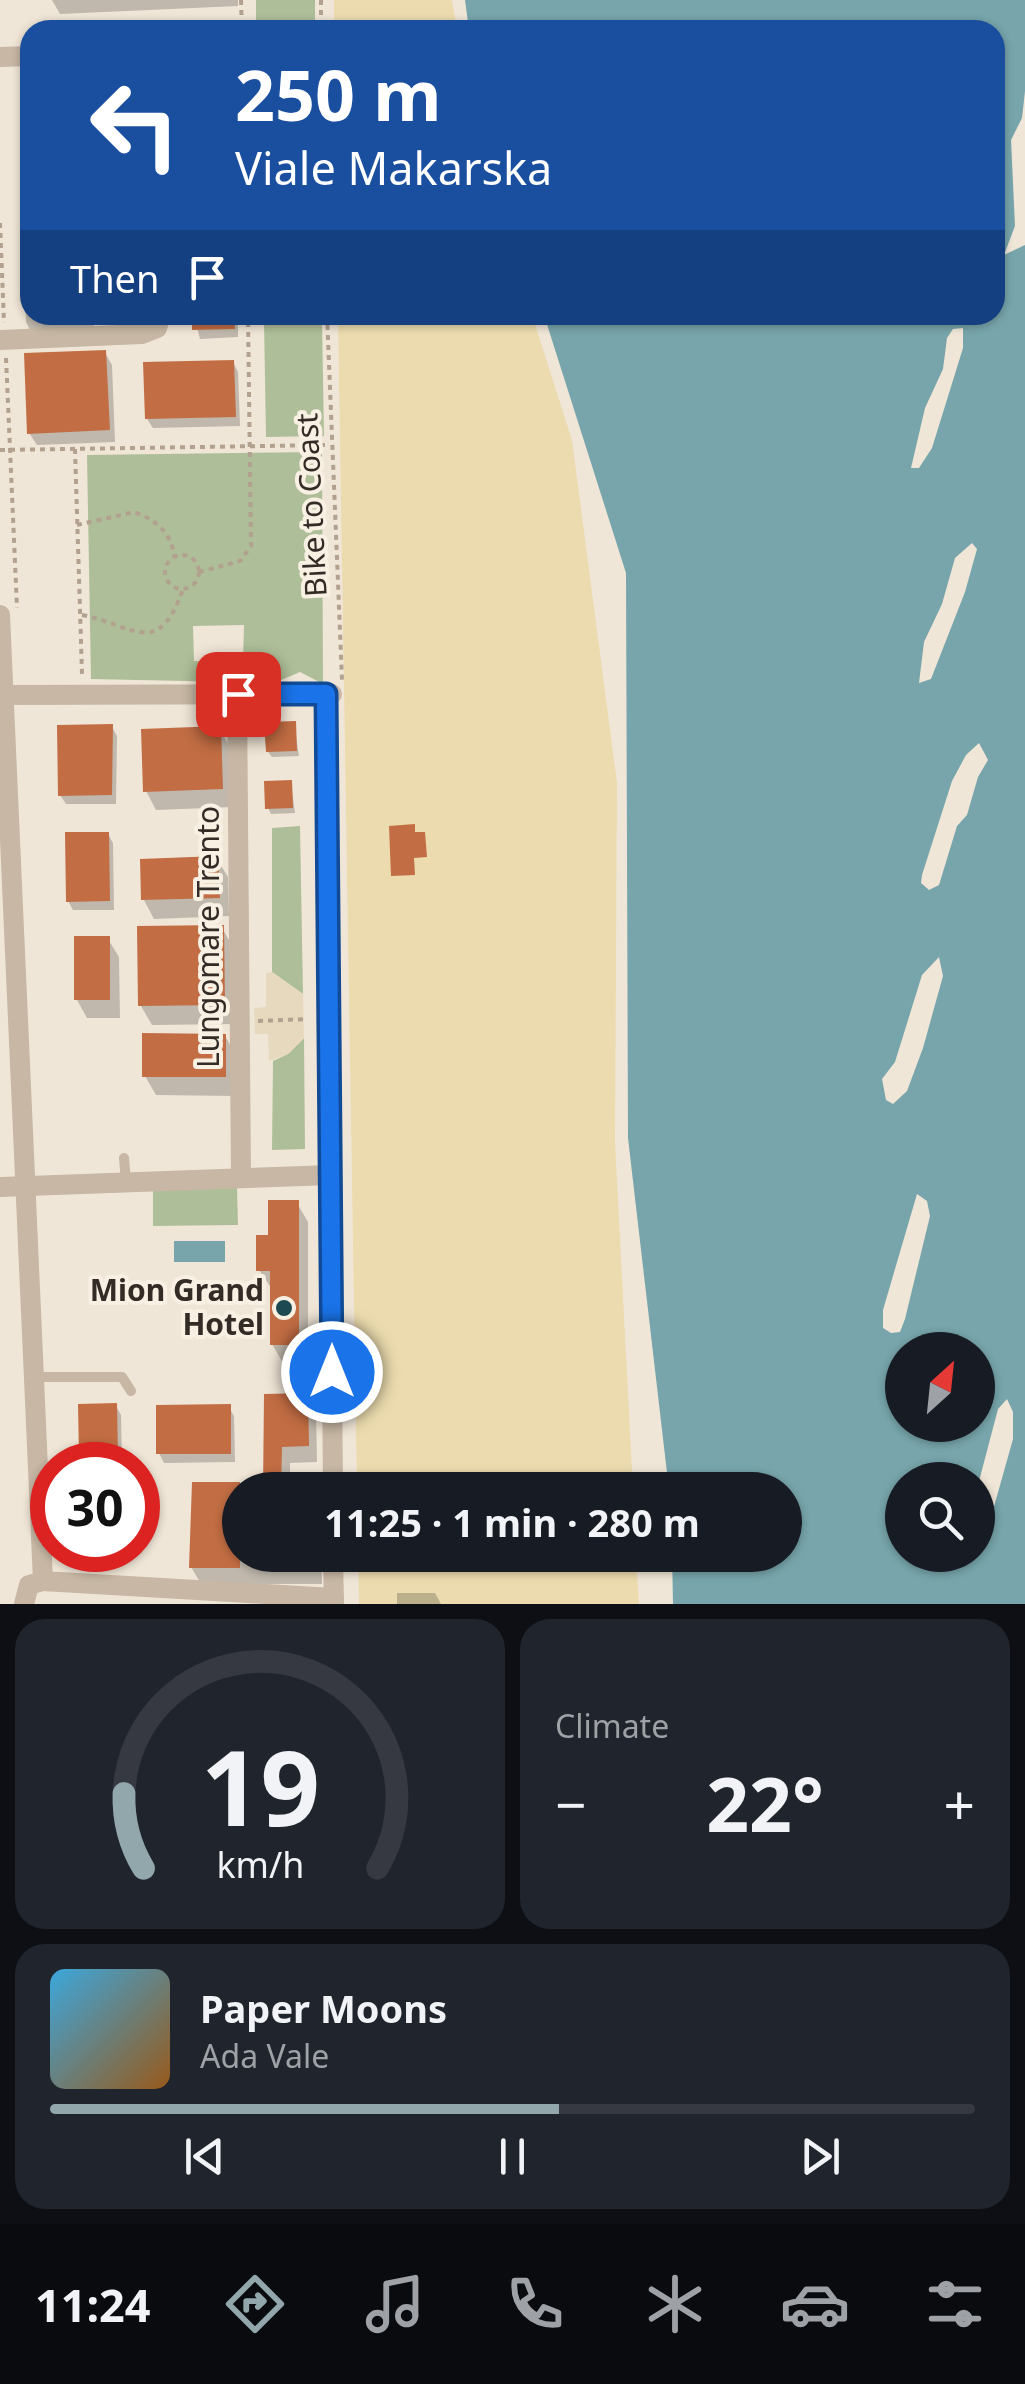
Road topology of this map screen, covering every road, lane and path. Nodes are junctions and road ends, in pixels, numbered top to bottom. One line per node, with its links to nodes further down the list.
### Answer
1 (157, 325): 4 (street)
2 (248, 325): 6 (path)
3 (327, 325): 5 (path, Bike to Coast)
4 (0, 340)
5 (330, 446): 6 (path); 16 (path, Bike to Coast)
6 (252, 447): 7 (path); 11 (path)
7 (75, 449): 8 (path); 9 (path)
8 (0, 450)
9 (77, 525): 10 (path); 14 (path)
10 (175, 557): 11 (path); 12 (path)
11 (199, 572): 12 (path)
12 (182, 589): 14 (path)
13 (0, 615): 17 (street)
14 (80, 615): 18 (path)
15 (238, 694): 16 (street); 18 (street); 23 (street, Lungomare Trento)
16 (334, 694): 22 (street)
17 (3, 695): 18 (street); 26 (street)
18 (83, 695)
19 (308, 1019): 20 (path)
20 (255, 1021)
21 (124, 1158): 24 (lane)
22 (332, 1175): 23 (street); 29 (street)
23 (242, 1178): 24 (street)
24 (126, 1182): 26 (street)
25 (0, 1187): 26 (street)
26 (24, 1187): 27 (street)
27 (33, 1377): 28 (lane); 31 (street)
28 (131, 1390)
29 (333, 1472)
30 (334, 1572): 32 (street)
31 (43, 1581): 32 (street); 33 (street)
32 (334, 1601)
33 (24, 1604)

